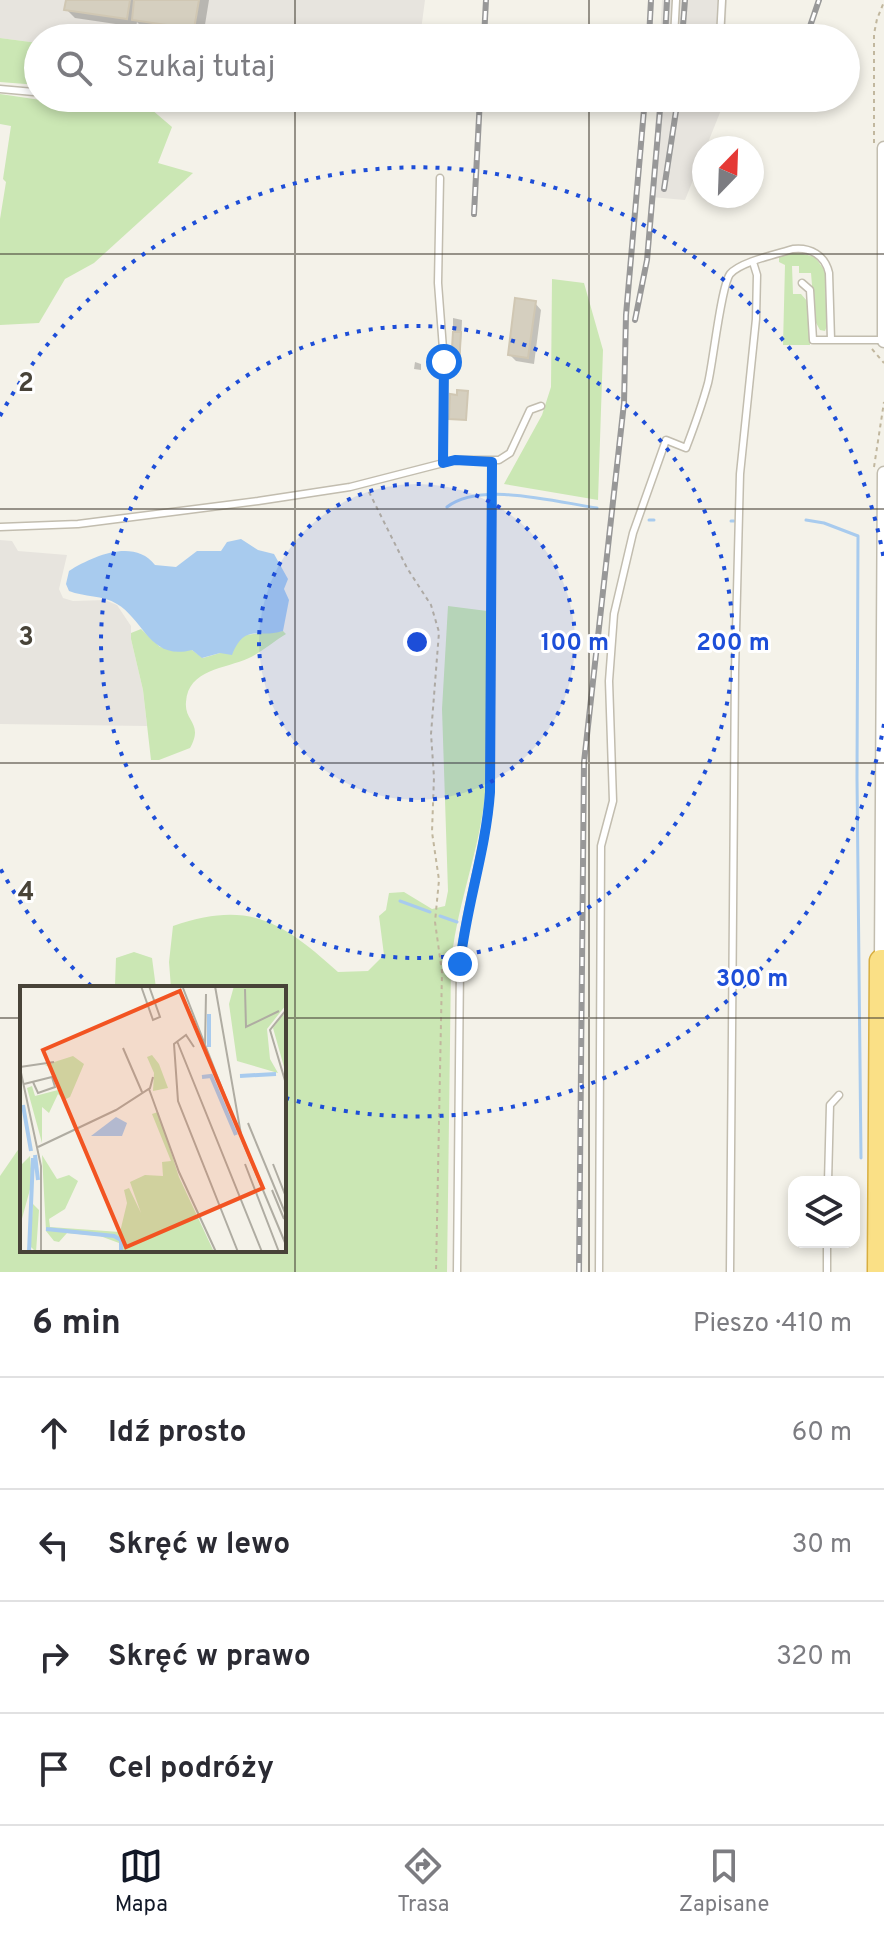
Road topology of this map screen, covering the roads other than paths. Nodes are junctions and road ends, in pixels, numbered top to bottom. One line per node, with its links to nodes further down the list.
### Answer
1 (676, 0): 3 (lane)
2 (722, 0): 4 (lane)
3 (675, 24)
4 (721, 24)
5 (0, 89): 6 (lane)
6 (24, 91)
7 (884, 148): 12 (street)
8 (440, 178): 15 (lane)
9 (753, 262): 11 (lane); 23 (lane); 24 (lane)
10 (802, 283): 11 (lane)
11 (831, 340): 12 (lane)
12 (880, 342)
13 (541, 406): 14 (lane)
14 (492, 462): 15 (lane); 22 (lane)
15 (443, 463): 17 (lane)
16 (884, 473): 18 (street)
17 (0, 527)
18 (882, 961): 26 (highway)
19 (839, 1095): 20 (lane)
20 (828, 1176)
21 (827, 1248): 25 (lane)
22 (457, 1272)
23 (599, 1272)
24 (730, 1272)
25 (827, 1272)
26 (879, 1272)

